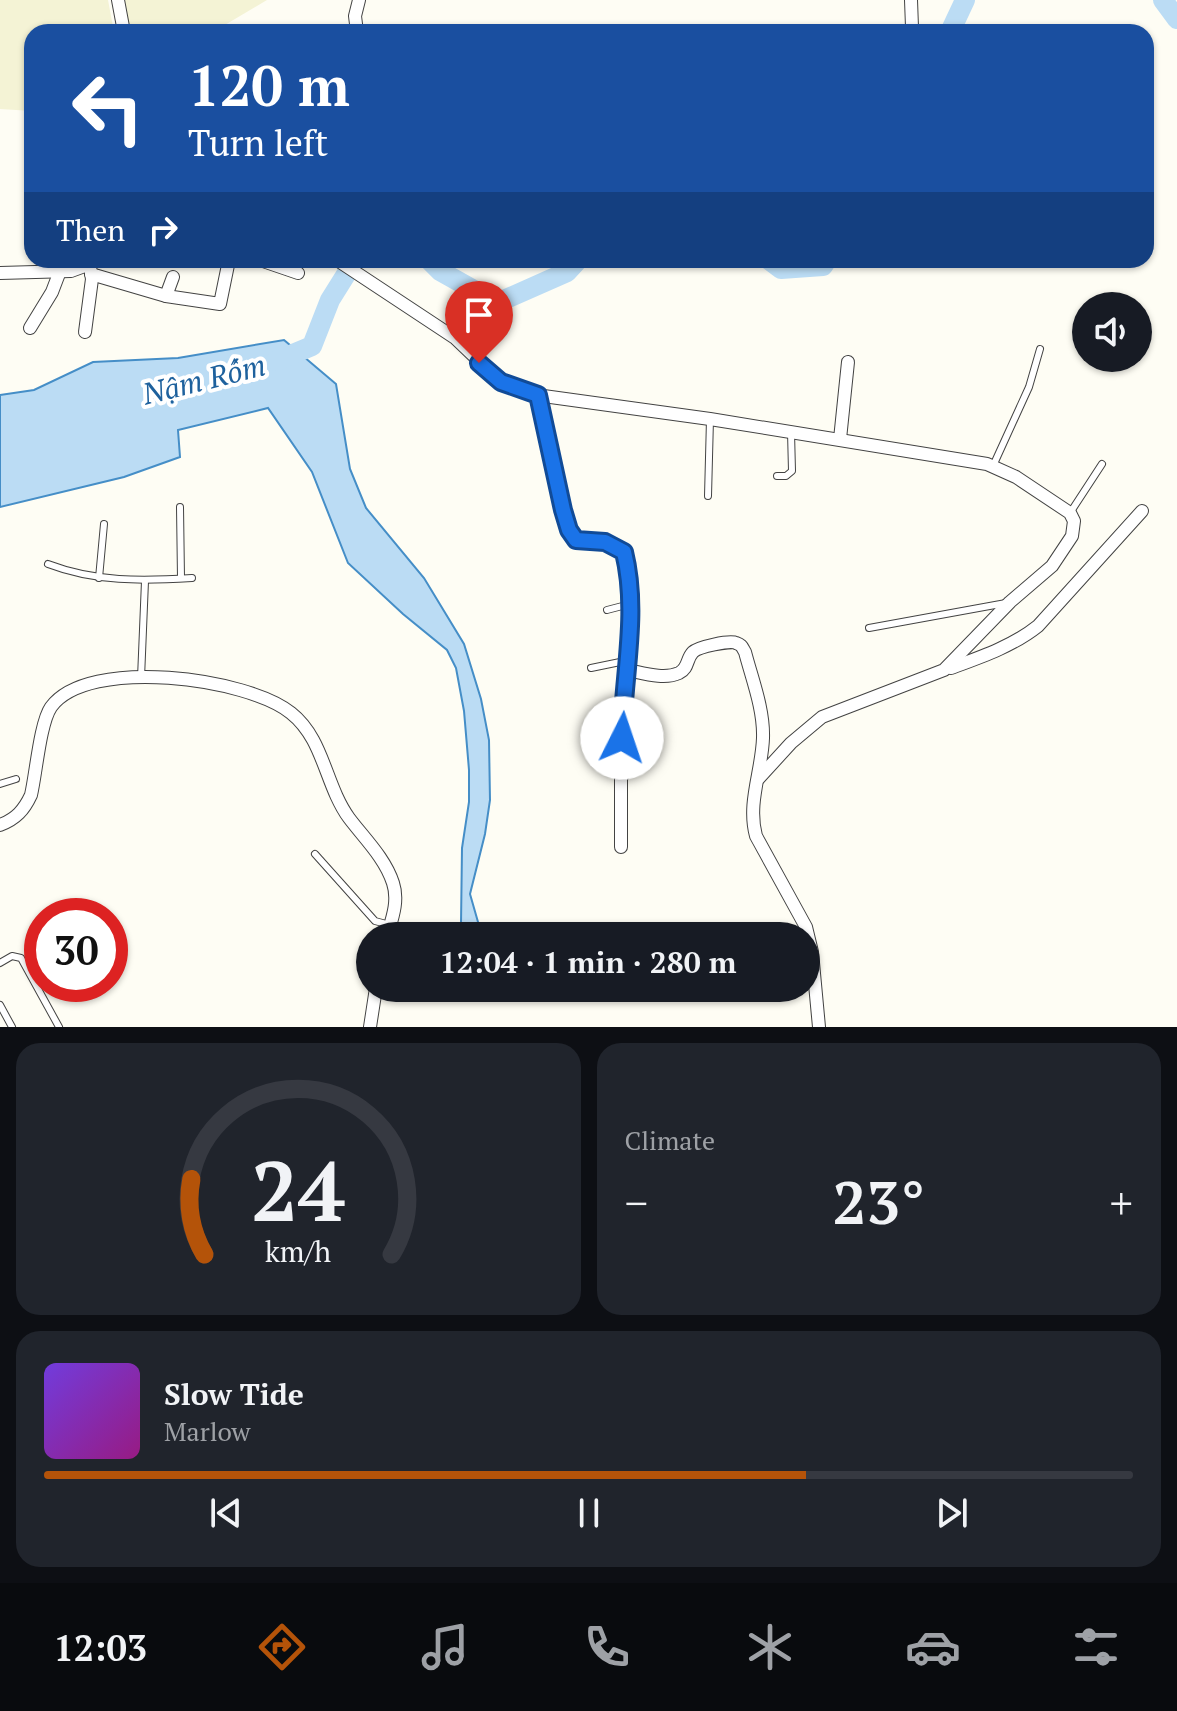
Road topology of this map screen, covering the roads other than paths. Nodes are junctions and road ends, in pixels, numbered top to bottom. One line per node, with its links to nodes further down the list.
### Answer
1 (118, 0): 4 (street)
2 (359, 0): 5 (street)
3 (911, 0): 6 (street)
4 (122, 24)
5 (356, 24)
6 (912, 24)
7 (78, 268): 13 (street)
8 (90, 268): 19 (street)
9 (95, 268): 17 (street)
10 (227, 268): 17 (street)
11 (283, 268): 15 (street)
12 (349, 268): 22 (street)
13 (60, 271): 14 (street); 18 (street)
14 (0, 273)
15 (298, 273)
16 (173, 277): 17 (street)
17 (166, 296)
18 (30, 328)
19 (85, 332)
20 (1040, 349): 27 (lane)
21 (848, 362): 25 (street)
22 (538, 395): 23 (street); 40 (street)
23 (710, 419): 24 (street); 29 (lane)
24 (791, 432): 25 (street); 28 (lane)
25 (840, 439): 27 (street)
26 (1102, 464): 32 (lane)
27 (990, 465): 32 (street)
28 (777, 476)
29 (708, 496)
30 (180, 507): 36 (lane)
31 (1142, 511): 45 (street)
32 (1070, 513): 39 (street)
33 (104, 524): 35 (lane)
34 (48, 564): 35 (lane)
35 (99, 578): 38 (lane)
36 (181, 578): 37 (lane); 38 (lane)
37 (192, 578)
38 (145, 581): 46 (lane)
39 (1010, 602): 42 (lane); 45 (street)
40 (630, 604): 41 (lane); 43 (street)
41 (607, 610)
42 (869, 628)
43 (628, 665): 44 (lane); 48 (street); 49 (street)
44 (591, 668)
45 (944, 670): 49 (street)
46 (141, 678): 52 (street); 56 (street)
47 (591, 753): 48 (lane)
48 (624, 765): 53 (street)
49 (759, 778): 63 (street)
50 (16, 779): 51 (lane)
51 (0, 784)
52 (0, 825)
53 (621, 847)
54 (315, 854): 55 (lane)
55 (377, 922)
56 (391, 922)
57 (0, 963): 61 (lane)
58 (374, 1002): 62 (street)
59 (0, 1005): 60 (lane)
60 (12, 1027)
61 (59, 1027)
62 (370, 1027)
63 (819, 1027)

